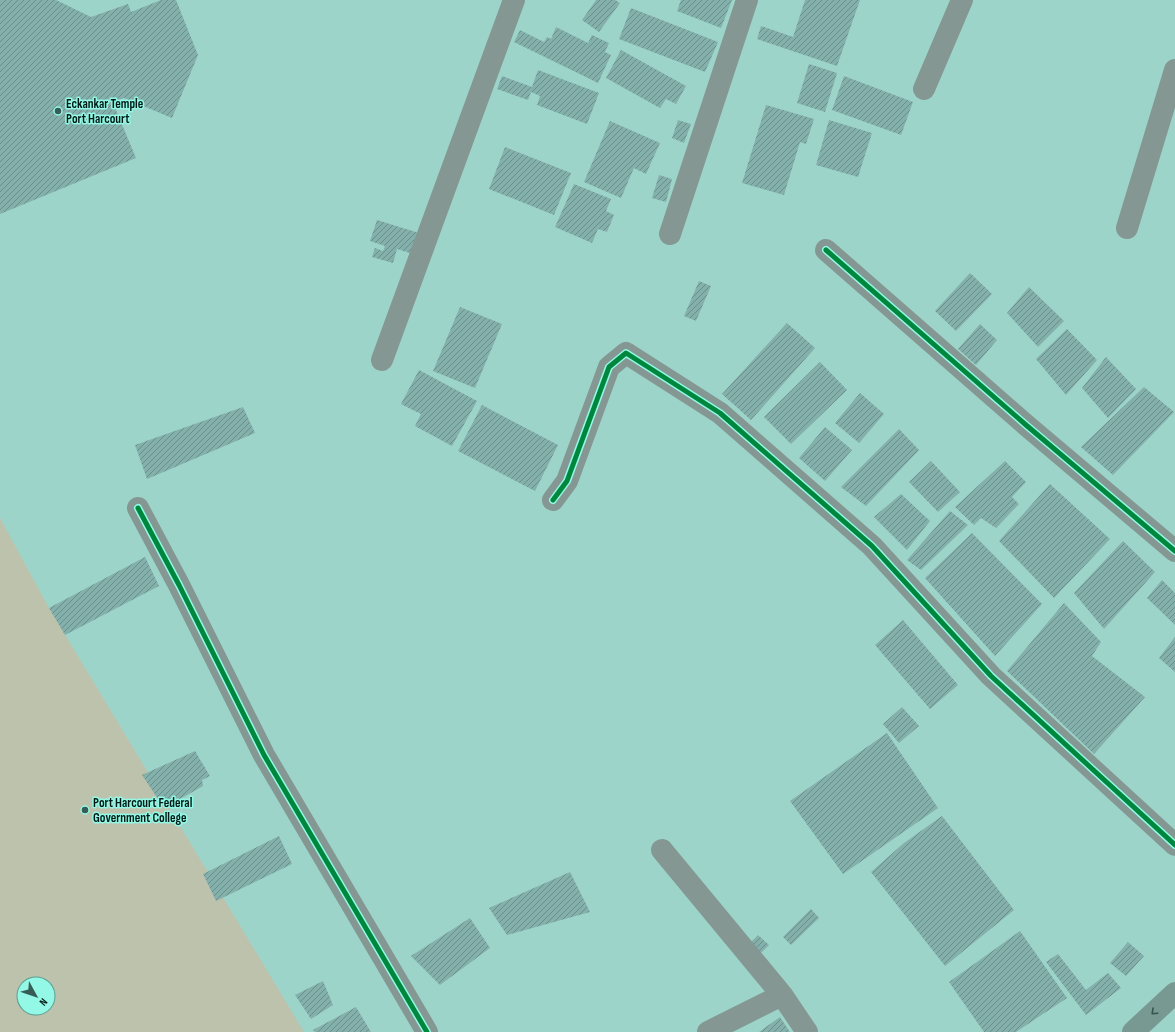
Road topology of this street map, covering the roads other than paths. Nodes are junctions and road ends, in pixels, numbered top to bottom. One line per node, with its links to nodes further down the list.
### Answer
1 (514, 0): 9 (street)
2 (747, 0): 7 (street)
3 (962, 0): 5 (street)
4 (1175, 70): 6 (street)
5 (924, 89)
6 (1127, 228)
7 (670, 234)
8 (826, 250): 12 (street)
9 (382, 360)
10 (554, 500): 13 (street)
11 (138, 508): 17 (street)
12 (1175, 552)
13 (1175, 845)
14 (662, 850): 16 (street)
15 (1175, 993): 20 (main road, one-way to 20)
16 (782, 995): 18 (street); 19 (street)
17 (427, 1032)
18 (708, 1032)
19 (807, 1032)
20 (1133, 1032)

